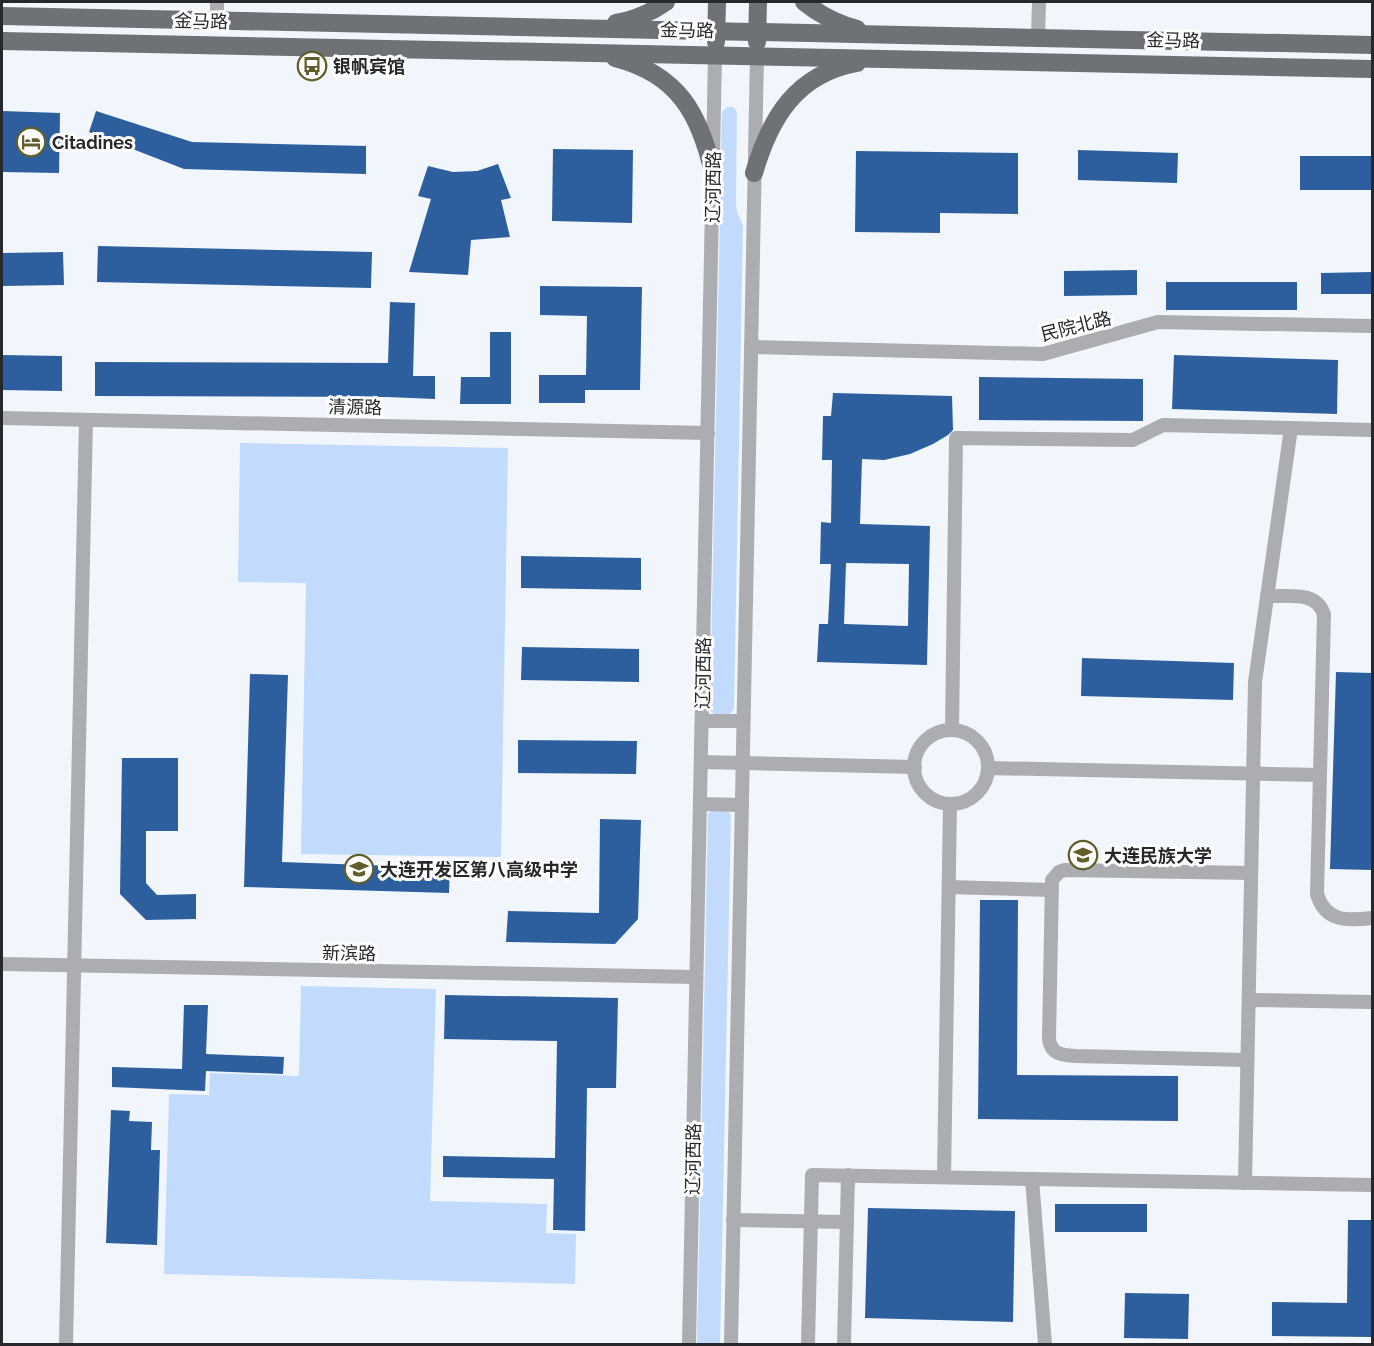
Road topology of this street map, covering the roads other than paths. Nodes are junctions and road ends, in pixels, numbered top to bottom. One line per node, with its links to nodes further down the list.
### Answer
1 (217, 2): 8 (street)
2 (666, 2): 9 (main road)
3 (717, 2): 10 (main road, 辽河西路)
4 (758, 2): 11 (main road)
5 (804, 2): 12 (main road)
6 (1039, 2): 13 (street)
7 (2, 16): 8 (main road, 金马路)
8 (217, 21): 9 (main road, 金马路)
9 (593, 28): 10 (main road, 金马路)
10 (716, 31): 11 (main road, 金马路); 17 (main road, 辽河西路)
11 (757, 32): 12 (main road, 金马路); 18 (main road)
12 (879, 34): 13 (main road, 金马路)
13 (1038, 38): 15 (main road, 金马路)
14 (2, 41): 16 (main road, 金马路)
15 (1372, 45)
16 (592, 53): 17 (main road, 金马路); 21 (main road)
17 (716, 56): 18 (main road, 金马路); 21 (street, 辽河西路)
18 (757, 56): 19 (main road, 金马路); 22 (street)
19 (881, 59): 20 (main road, 金马路); 22 (main road)
20 (1372, 69)
21 (713, 173): 29 (street, 辽河西路)
22 (754, 173): 24 (street)
23 (1372, 326): 24 (street, 民院北路)
24 (751, 347): 32 (street)
25 (2, 418): 26 (street, 清源路)
26 (86, 420): 29 (street, 清源路); 48 (street)
27 (1290, 428): 28 (street); 30 (street); 33 (street)
28 (1372, 430)
29 (708, 433): 31 (street, 辽河西路)
30 (1267, 596): 38 (street); 39 (street)
31 (702, 721): 32 (street); 34 (street, 辽河西路)
32 (743, 721): 35 (street)
33 (951, 730): 36 (street); 37 (street)
34 (701, 762): 35 (street); 40 (street, 辽河西路)
35 (742, 763): 36 (street); 42 (street)
36 (915, 767): 41 (street)
37 (988, 768): 38 (street); 41 (street)
38 (1254, 774): 39 (street); 43 (street)
39 (1320, 775): 46 (street)
40 (700, 804): 42 (street); 49 (street, 辽河西路)
41 (950, 804): 44 (street)
42 (742, 805): 58 (street)
43 (1251, 873): 45 (street); 50 (street)
44 (949, 887): 45 (street); 54 (street)
45 (1052, 890): 52 (street)
46 (1372, 918)
47 (2, 964): 48 (street, 新滨路)
48 (75, 965): 49 (street, 新滨路); 61 (street)
49 (696, 977): 62 (street, 辽河西路)
50 (1249, 1000): 51 (street); 52 (street)
51 (1372, 1002)
52 (1247, 1060): 56 (street)
53 (848, 1175): 54 (street); 59 (street); 60 (street)
54 (944, 1177): 55 (street)
55 (1032, 1179): 56 (street); 66 (street)
56 (1245, 1183): 57 (street)
57 (1372, 1185)
58 (733, 1220): 59 (street); 63 (street)
59 (811, 1221): 60 (street); 64 (street)
60 (847, 1222): 65 (street)
61 (66, 1344)
62 (689, 1344)
63 (731, 1344)
64 (808, 1344)
65 (844, 1344)
66 (1045, 1344)

